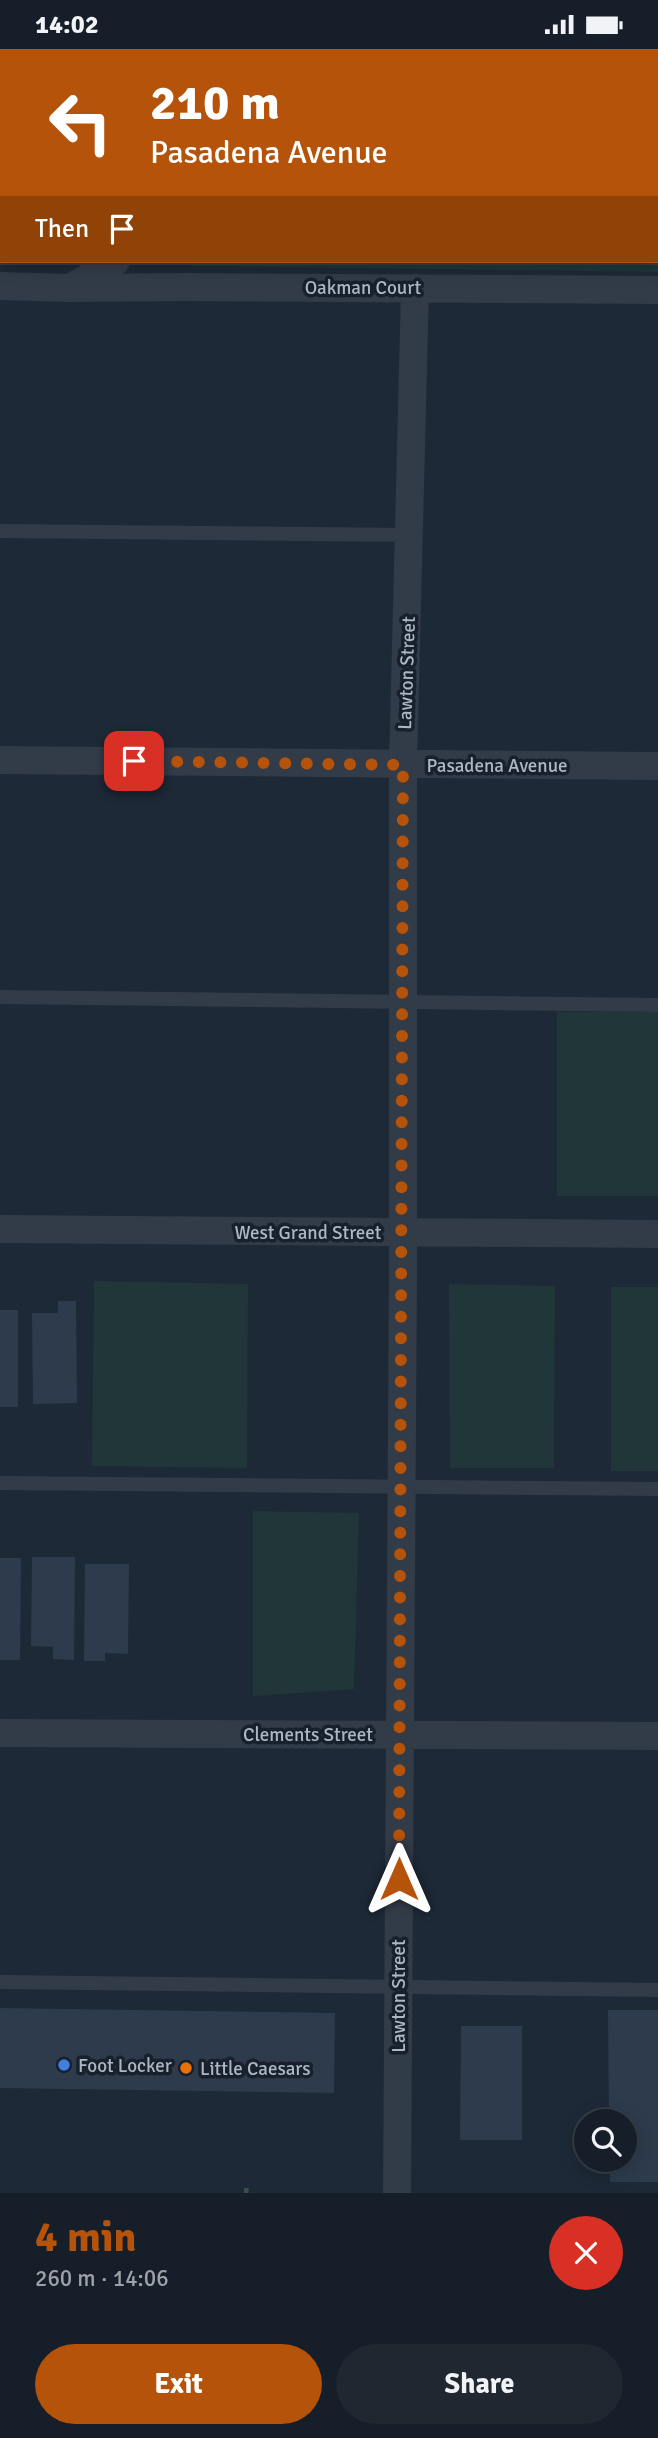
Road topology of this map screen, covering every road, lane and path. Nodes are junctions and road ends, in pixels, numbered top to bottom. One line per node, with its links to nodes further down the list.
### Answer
1 (113, 263): 3 (street)
2 (0, 286): 3 (street, Oakman Court)
3 (69, 288): 4 (street, Oakman Court)
4 (415, 288): 5 (street, Oakman Court); 7 (street, Lawton Street)
5 (658, 290)
6 (0, 531): 7 (lane)
7 (411, 535): 9 (street, Lawton Street)
8 (0, 760): 9 (street, Pasadena Avenue)
9 (403, 765): 10 (street, Pasadena Avenue); 12 (street, Lawton Street)
10 (658, 767)
11 (0, 997): 12 (lane)
12 (403, 1001): 13 (lane); 15 (street, Lawton Street)
13 (658, 1005)
14 (0, 1229): 15 (street, West Grand Street)
15 (402, 1232): 16 (street, West Grand Street); 18 (street, Lawton Street)
16 (658, 1234)
17 (0, 1483): 18 (lane)
18 (400, 1486): 19 (lane); 21 (street, Lawton Street)
19 (658, 1489)
20 (0, 1733): 21 (street, Clements Street)
21 (400, 1735): 22 (street, Clements Street); 24 (street, Lawton Street)
22 (658, 1736)
23 (0, 1982): 24 (lane)
24 (398, 1986): 25 (lane); 28 (street, Lawton Street)
25 (658, 1990)
26 (247, 2185): 27 (path)
27 (246, 2193)
28 (397, 2193)

